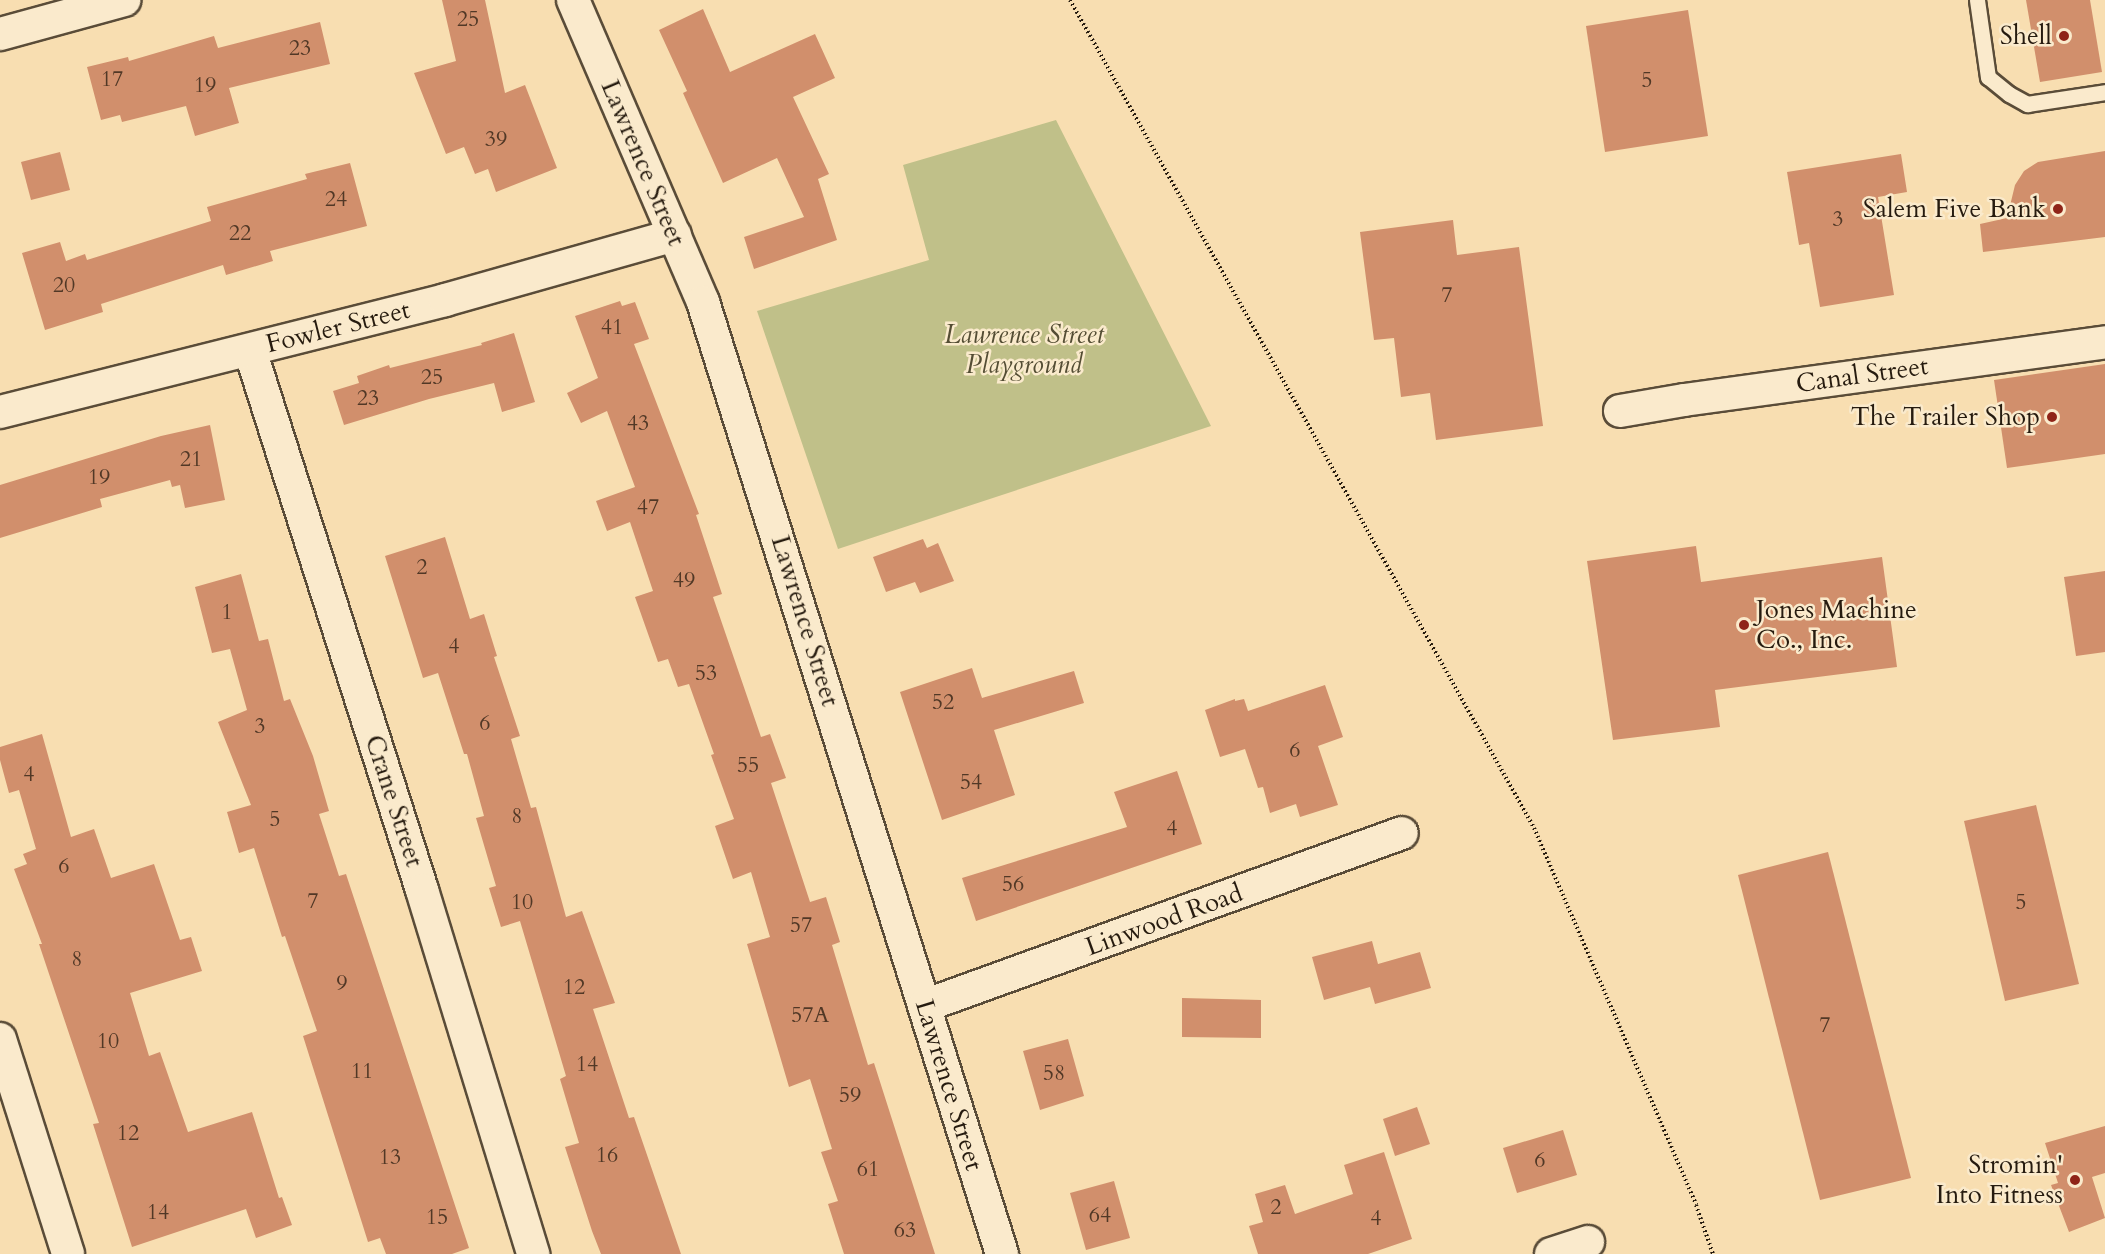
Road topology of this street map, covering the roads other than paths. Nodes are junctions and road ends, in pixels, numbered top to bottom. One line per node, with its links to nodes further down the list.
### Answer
1 (124, 0): 4 (street)
2 (573, 0): 6 (street, Lawrence Street)
3 (1977, 0): 5 (lane)
4 (0, 34)
5 (2105, 92)
6 (675, 235): 8 (street, Fowler Street); 12 (street, Lawrence Street)
7 (2105, 342): 9 (street, Canal Street)
8 (250, 350): 10 (street, Fowler Street); 16 (street, Crane Street)
9 (1620, 411)
10 (0, 412)
11 (1402, 832): 12 (street, Linwood Road)
12 (924, 1006): 17 (street, Lawrence Street)
13 (0, 1040): 15 (street)
14 (1587, 1242): 18 (street)
15 (68, 1254)
16 (533, 1254)
17 (1002, 1254)
18 (1551, 1254)

